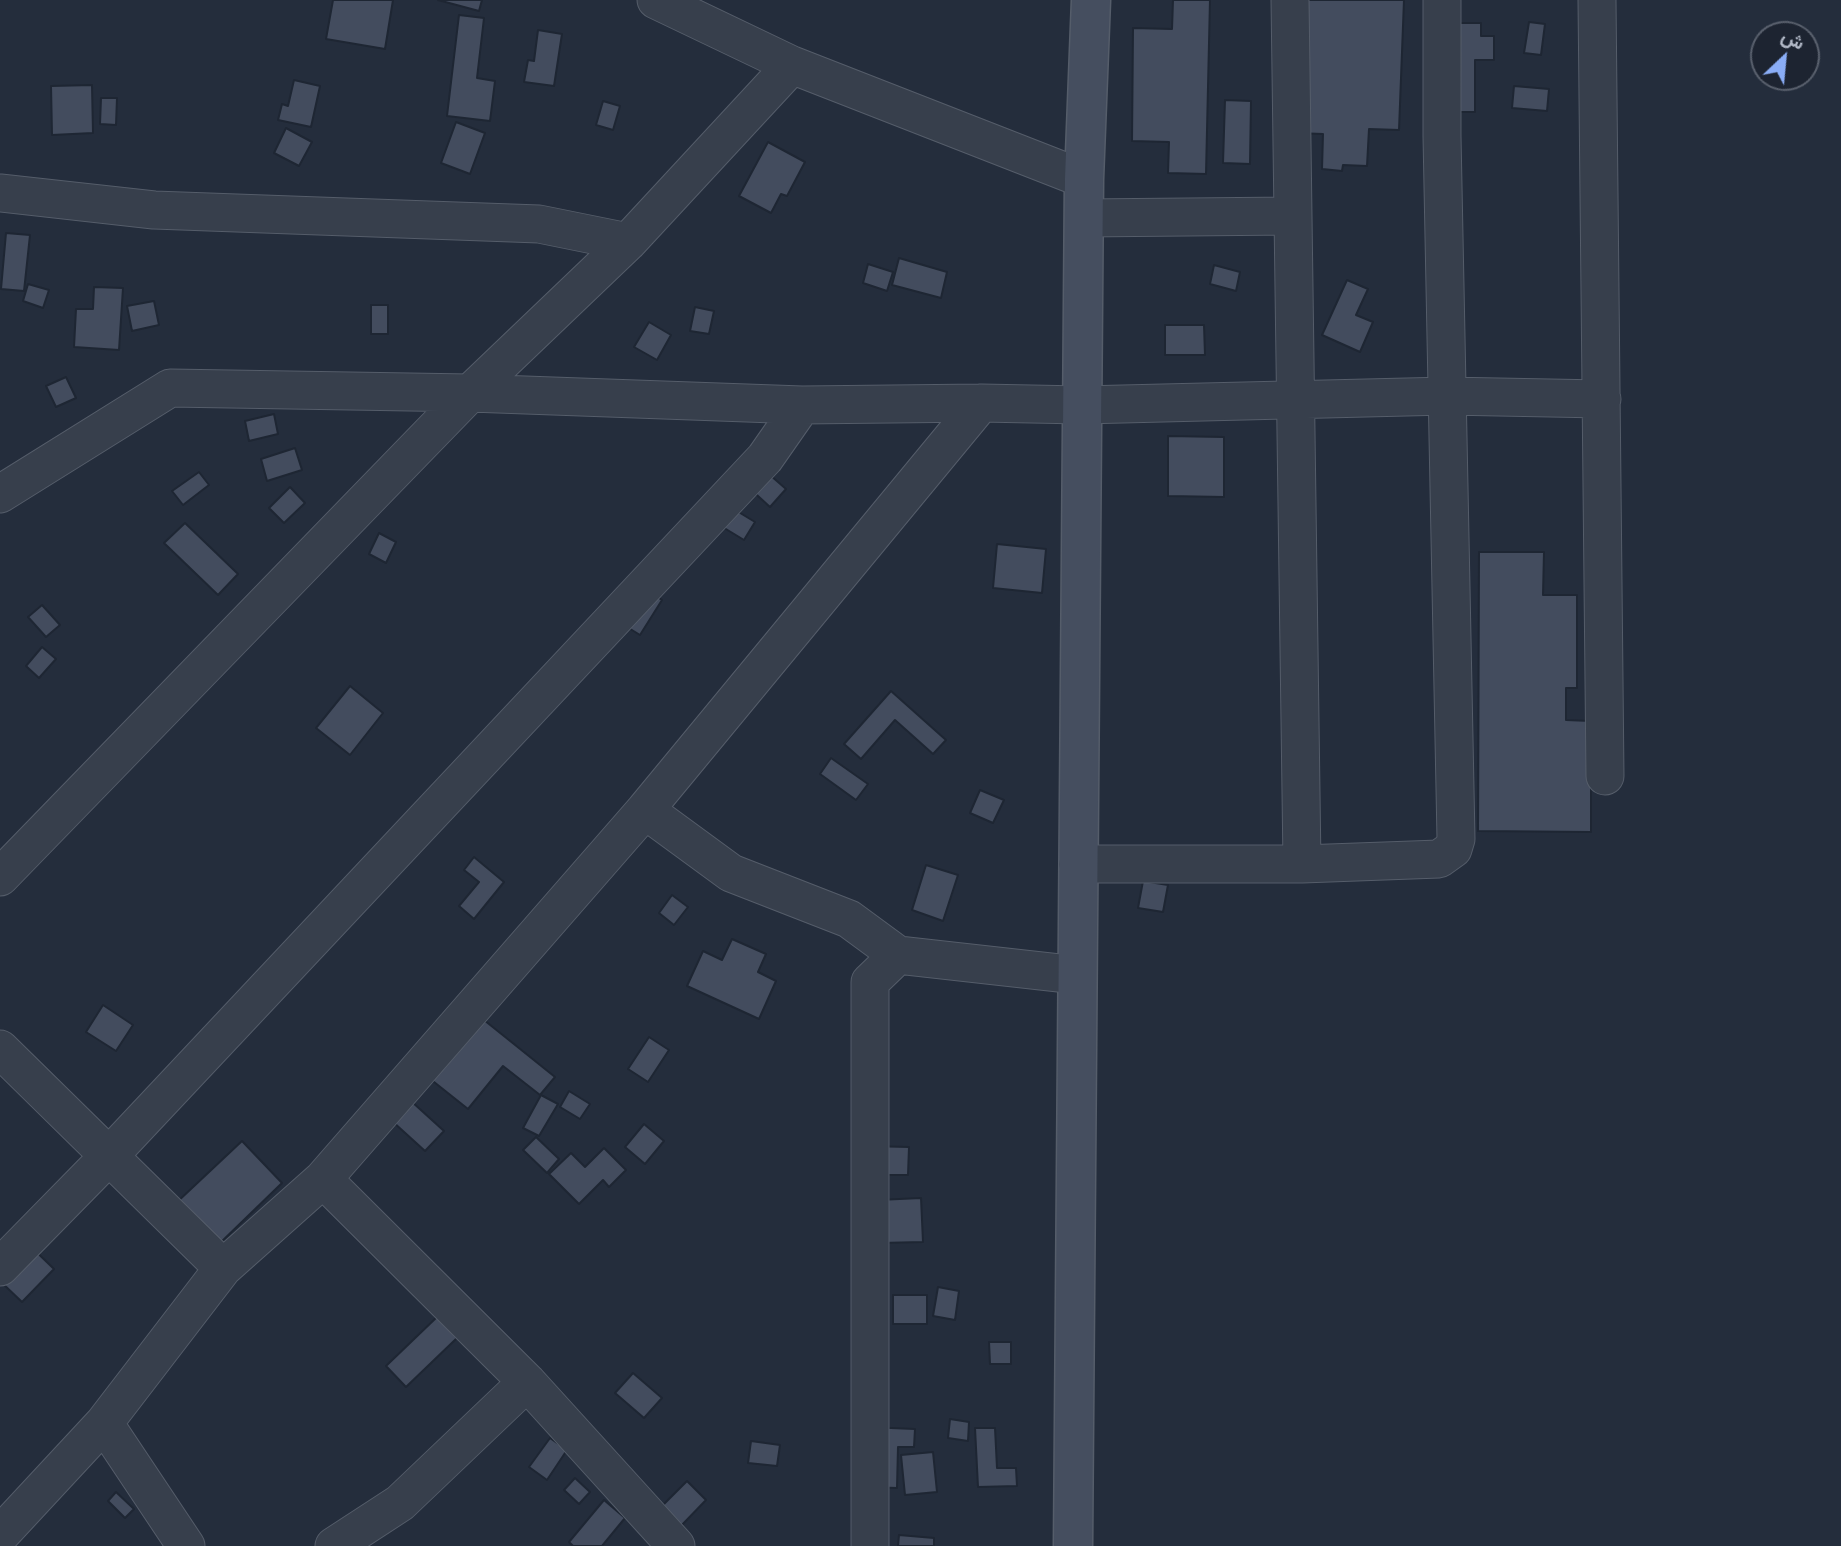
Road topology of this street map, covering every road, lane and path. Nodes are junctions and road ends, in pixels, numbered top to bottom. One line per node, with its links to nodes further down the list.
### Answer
1 (656, 0): 6 (street)
2 (1091, 0): 7 (street)
3 (1290, 0): 9 (street)
4 (1443, 0): 13 (street)
5 (1597, 0): 14 (street)
6 (792, 65): 7 (street); 11 (street)
7 (1084, 179): 10 (street)
8 (0, 193): 11 (street)
9 (1291, 216): 10 (street); 15 (street)
10 (1084, 218): 18 (street)
11 (628, 242): 12 (street)
12 (470, 393): 17 (street); 19 (street); 24 (street)
13 (1447, 396): 14 (street); 15 (street); 23 (street)
14 (1602, 399): 20 (street)
15 (1294, 401): 18 (street); 23 (street)
16 (981, 403): 17 (street); 18 (street); 21 (street)
17 (802, 405): 28 (street)
18 (1082, 405): 22 (street)
19 (0, 494)
20 (1605, 776)
21 (645, 810): 25 (street); 29 (street)
22 (1078, 864): 23 (street); 26 (street)
23 (1302, 864)
24 (0, 877)
25 (898, 956): 26 (street); 38 (street)
26 (1077, 975): 39 (street)
27 (0, 1049): 28 (street)
28 (109, 1156): 30 (street); 31 (street)
29 (323, 1179): 31 (street); 32 (street)
30 (0, 1267)
31 (223, 1268): 33 (street)
32 (527, 1382): 36 (street); 37 (street)
33 (104, 1423): 34 (street); 35 (street)
34 (4, 1538)
35 (186, 1546)
36 (334, 1546)
37 (676, 1546)
38 (870, 1546)
39 (1073, 1546)

